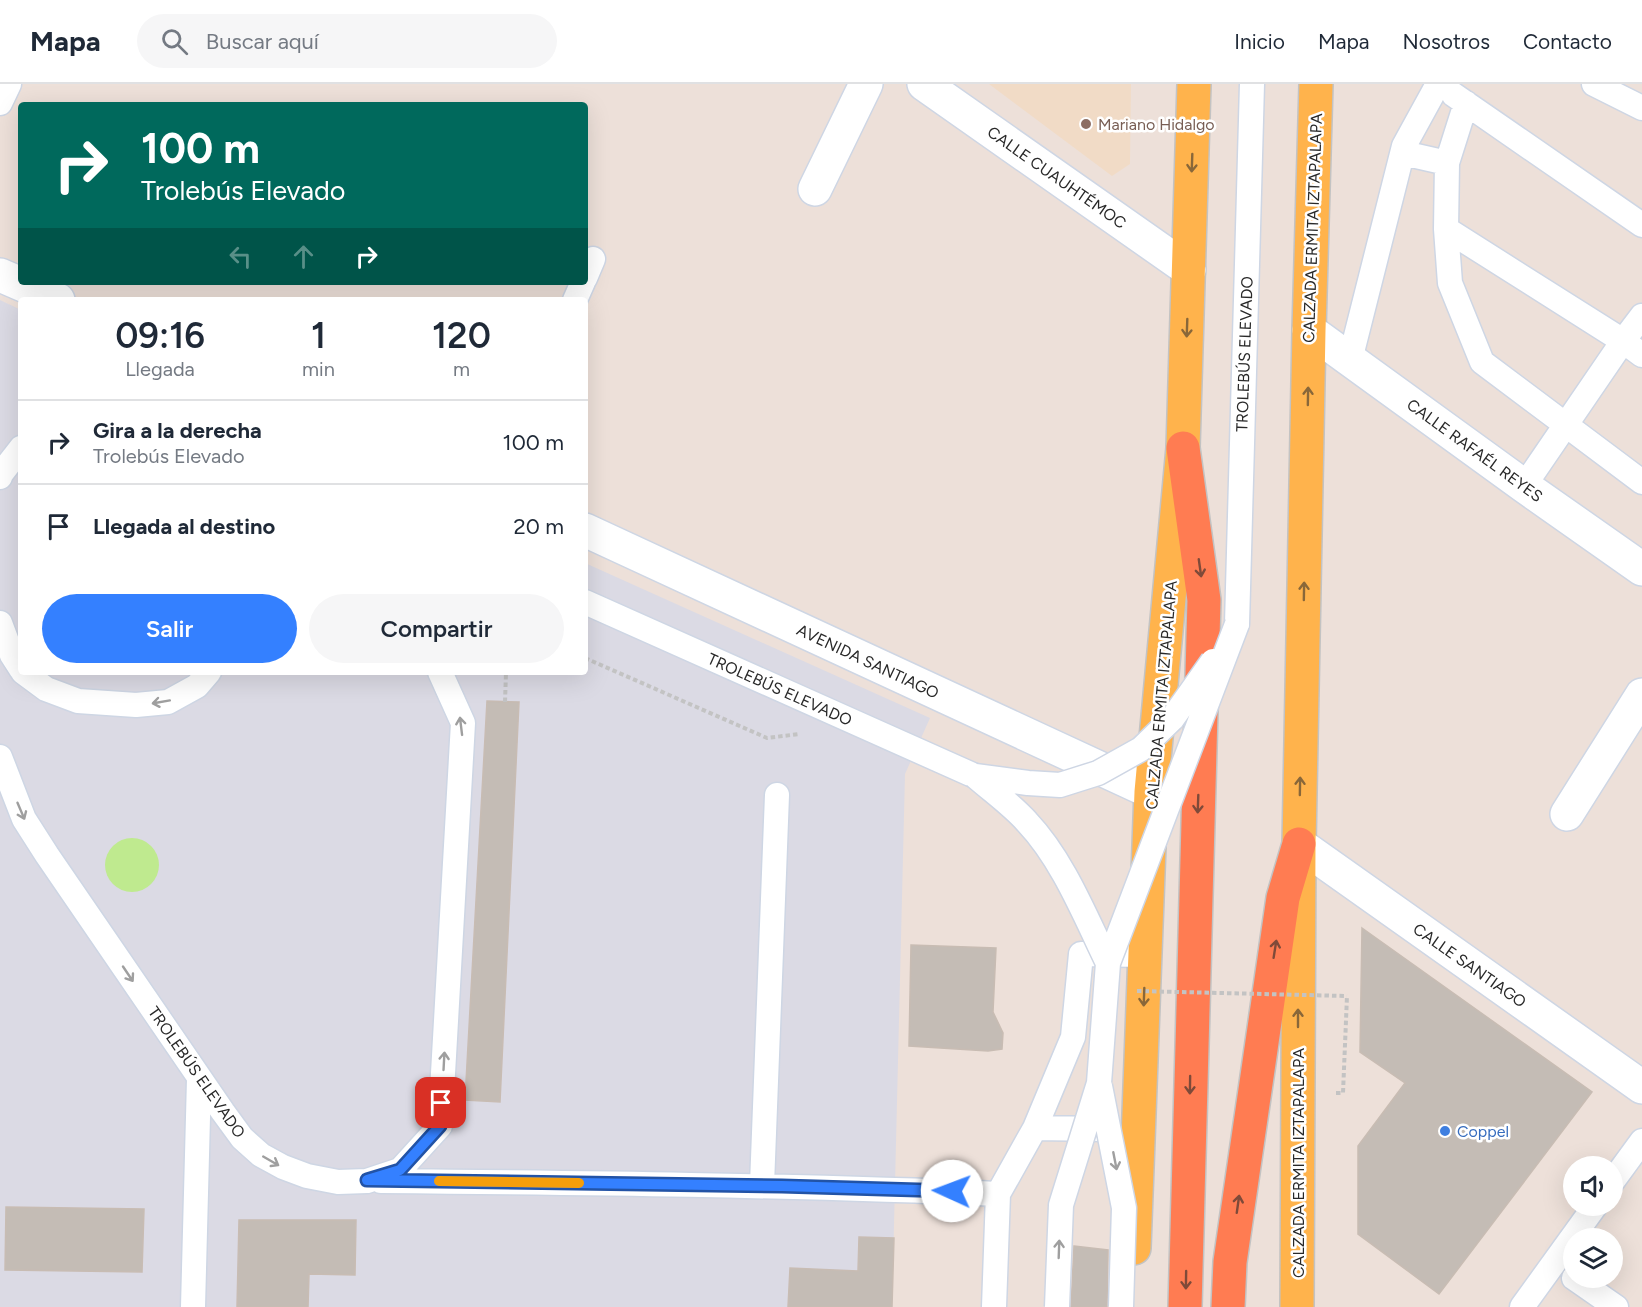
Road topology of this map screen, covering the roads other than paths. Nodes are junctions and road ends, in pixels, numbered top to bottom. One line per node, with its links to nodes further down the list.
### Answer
1 (9, 84): 9 (lane)
2 (866, 84): 14 (street)
3 (924, 84): 17 (street, CALLE CUAUHTÉMOC)
4 (1194, 84): 17 (main road, CALZADA ERMITA IZTAPALAPA, one-way to 17)
5 (1252, 84): 37 (lane, TROLEBÚS ELEVADO)
6 (1316, 84): 23 (main road, CALZADA ERMITA IZTAPALAPA)
7 (1438, 84): 10 (lane); 12 (lane)
8 (1594, 84): 11 (lane)
9 (0, 103)
10 (1466, 103): 13 (lane); 15 (lane)
11 (1642, 108)
12 (1403, 153): 13 (lane); 26 (lane)
13 (1447, 163): 16 (lane)
14 (815, 189)
15 (1642, 225)
16 (1446, 229): 24 (lane); 27 (lane)
17 (1189, 270): 28 (main road, CALZADA ERMITA IZTAPALAPA, one-way to 28)
18 (0, 275): 19 (street)
19 (18, 283)
20 (23, 285): 21 (street)
21 (51, 297)
22 (1642, 316): 24 (lane)
23 (1309, 330): 26 (street, CALLE RAFAÉL REYES); 48 (main road, CALZADA ERMITA IZTAPALAPA, one-way to 23)
24 (1623, 340): 25 (lane); 27 (lane)
25 (1642, 356)
26 (1350, 360): 32 (street, CALLE RAFAÉL REYES)
27 (1565, 426): 31 (lane); 32 (lane)
28 (1183, 448): 45 (main road, CALZADA ERMITA IZTAPALAPA); 70 (highway, one-way to 70)
29 (18, 451): 30 (lane)
30 (0, 477)
31 (1642, 482)
32 (1524, 486): 34 (street, CALLE RAFAÉL REYES)
33 (588, 531): 45 (street, AVENIDA SANTIAGO)
34 (1642, 569)
35 (588, 603): 44 (lane, TROLEBÚS ELEVADO)
36 (0, 623): 38 (lane)
37 (1237, 624): 44 (lane, TROLEBÚS ELEVADO, bridge); 50 (lane, TROLEBÚS ELEVADO, bridge)
38 (18, 665)
39 (27, 675): 40 (lane, one-way to 39)
40 (206, 675)
41 (441, 675): 58 (lane, TROLEBÚS ELEVADO, one-way to 41)
42 (1642, 695): 47 (street)
43 (0, 757): 51 (lane, TROLEBÚS ELEVADO, one-way to 51)
44 (975, 776): 50 (lane, TROLEBÚS ELEVADO, bridge)
45 (1151, 792): 49 (main road, CALZADA ERMITA IZTAPALAPA)
46 (777, 795): 59 (lane)
47 (1567, 814)
48 (1299, 844): 53 (street, CALLE SANTIAGO); 71 (highway, one-way to 48); 72 (main road, CALZADA ERMITA IZTAPALAPA, one-way to 48)
49 (1146, 955): 54 (lane); 55 (main road, CALZADA ERMITA IZTAPALAPA, one-way to 55)
50 (1108, 963): 52 (lane, TROLEBÚS ELEVADO, bridge)
51 (200, 1079): 58 (lane, TROLEBÚS ELEVADO, one-way to 58); 65 (lane)
52 (1099, 1083): 67 (lane, TROLEBÚS ELEVADO, one-way to 52, bridge); 68 (lane, TROLEBÚS ELEVADO, one-way to 68, bridge)
53 (1642, 1087)
54 (1035, 1128): 55 (lane); 60 (lane)
55 (1138, 1130): 69 (main road, CALZADA ERMITA IZTAPALAPA)
56 (1642, 1141): 57 (lane)
57 (1623, 1167)
58 (367, 1180): 59 (lane)
59 (762, 1185): 60 (lane)
60 (998, 1194): 66 (lane)
61 (1588, 1216): 62 (lane)
62 (1553, 1263): 63 (lane); 73 (lane)
63 (1563, 1270)
64 (1588, 1288): 74 (lane)
65 (193, 1307)
66 (994, 1307)
67 (1057, 1307)
68 (1121, 1307)
69 (1132, 1307)
70 (1185, 1307)
71 (1228, 1307)
72 (1297, 1307)
73 (1522, 1307)
74 (1616, 1307)

